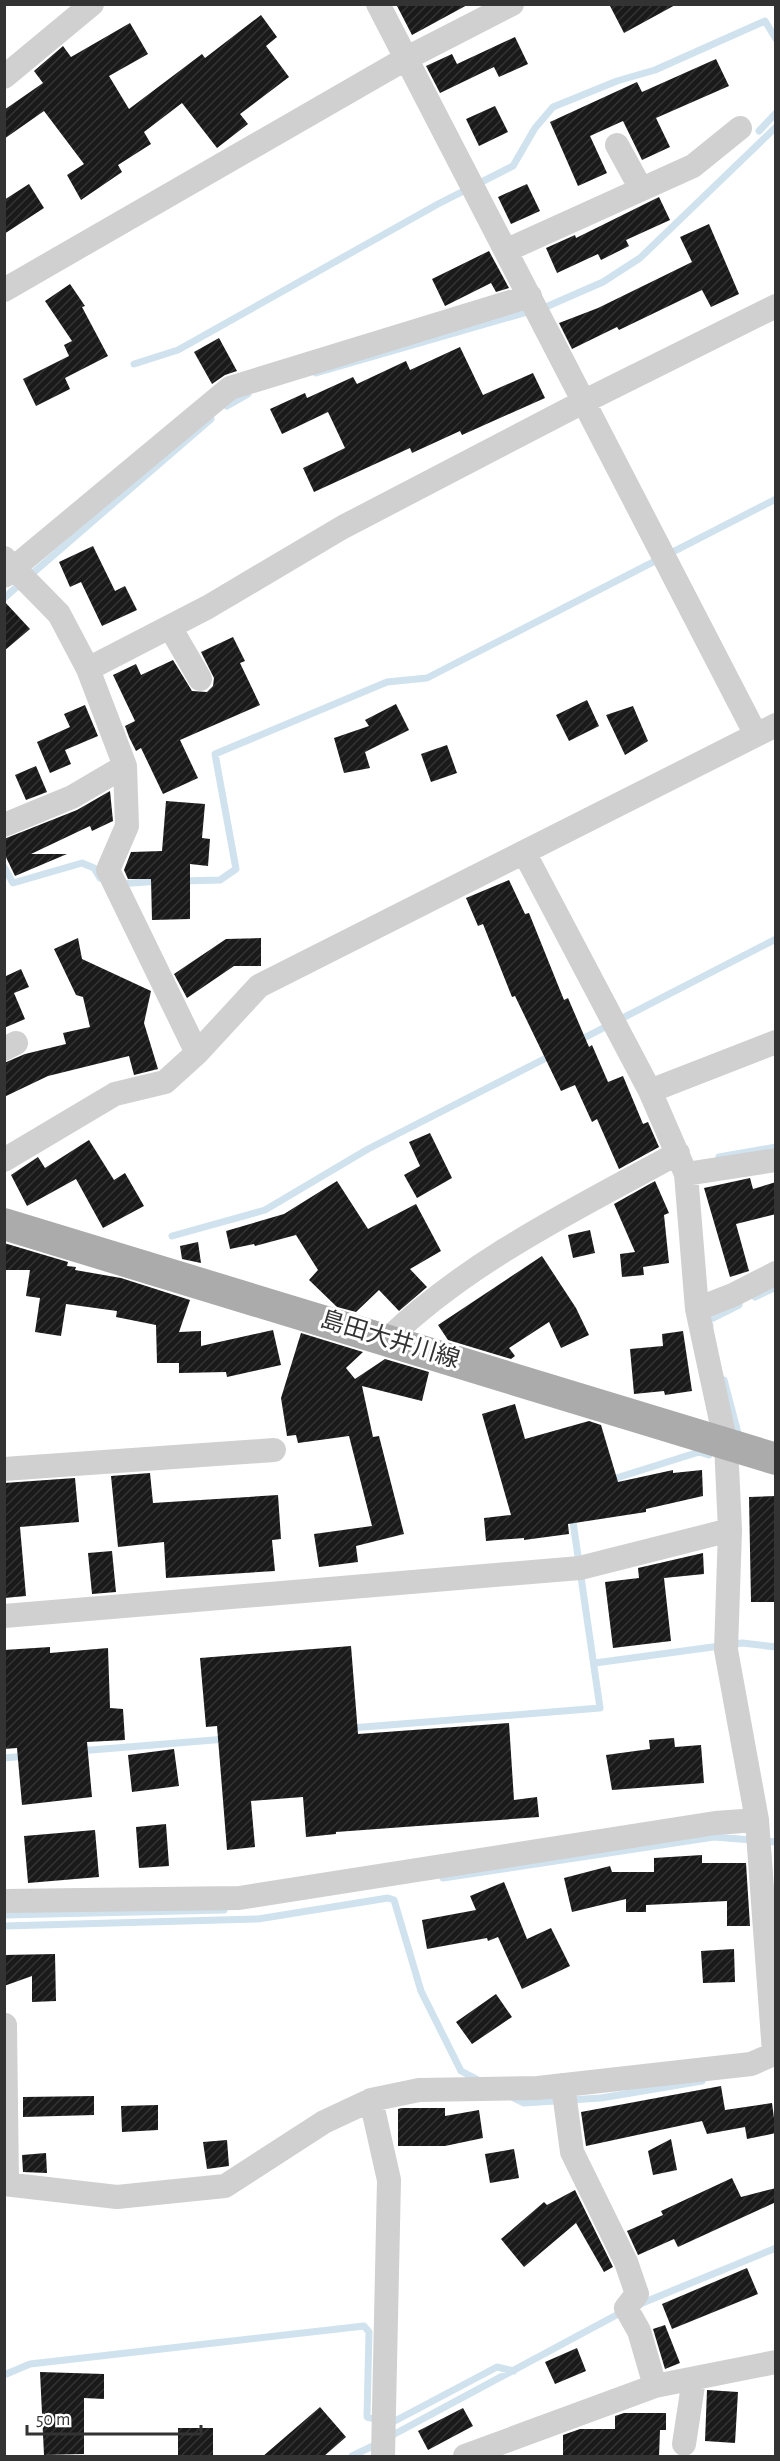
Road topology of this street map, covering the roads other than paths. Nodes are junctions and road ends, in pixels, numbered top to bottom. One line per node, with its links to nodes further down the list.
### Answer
1 (92, 4): 5 (street)
2 (378, 4): 4 (street)
3 (512, 4): 4 (street)
4 (407, 58): 9 (street); 10 (street)
5 (4, 77)
6 (740, 128): 8 (street)
7 (617, 145): 8 (street)
8 (641, 189): 9 (street)
9 (507, 250): 11 (street)
10 (4, 290)
11 (530, 296): 13 (street); 14 (street)
12 (776, 306): 13 (street)
13 (585, 401): 15 (street); 18 (street)
14 (7, 567): 16 (street)
15 (170, 627): 16 (street); 17 (street)
16 (88, 669): 19 (street)
17 (200, 679)
18 (766, 730): 21 (street)
19 (125, 766): 20 (street); 23 (street)
20 (4, 825)
21 (525, 854): 23 (street); 24 (street)
22 (776, 1042): 24 (street)
23 (197, 1053): 25 (street)
24 (650, 1091): 27 (street)
25 (4, 1160)
26 (776, 1160): 27 (street)
27 (682, 1163): 30 (street); 31 (street)
28 (4, 1224): 31 (main road, 島田大井川線)
29 (776, 1273): 30 (street)
30 (697, 1309): 32 (street)
31 (388, 1339): 32 (main road, 島田大井川線)
32 (726, 1444): 34 (main road, 島田大井川線); 36 (street)
33 (274, 1450): 35 (street)
34 (776, 1459)
35 (4, 1469)
36 (730, 1530): 37 (street); 38 (street)
37 (4, 1616)
38 (757, 1820): 39 (street); 41 (street)
39 (4, 1901)
40 (5, 2025): 44 (street)
41 (775, 2053): 42 (street)
42 (562, 2085): 43 (street); 47 (street)
43 (371, 2100): 44 (street); 49 (street)
44 (6, 2184)
45 (776, 2362): 46 (street)
46 (694, 2379): 47 (street); 48 (street)
47 (655, 2386): 50 (street)
48 (684, 2444)
49 (383, 2457)
50 (465, 2457)

